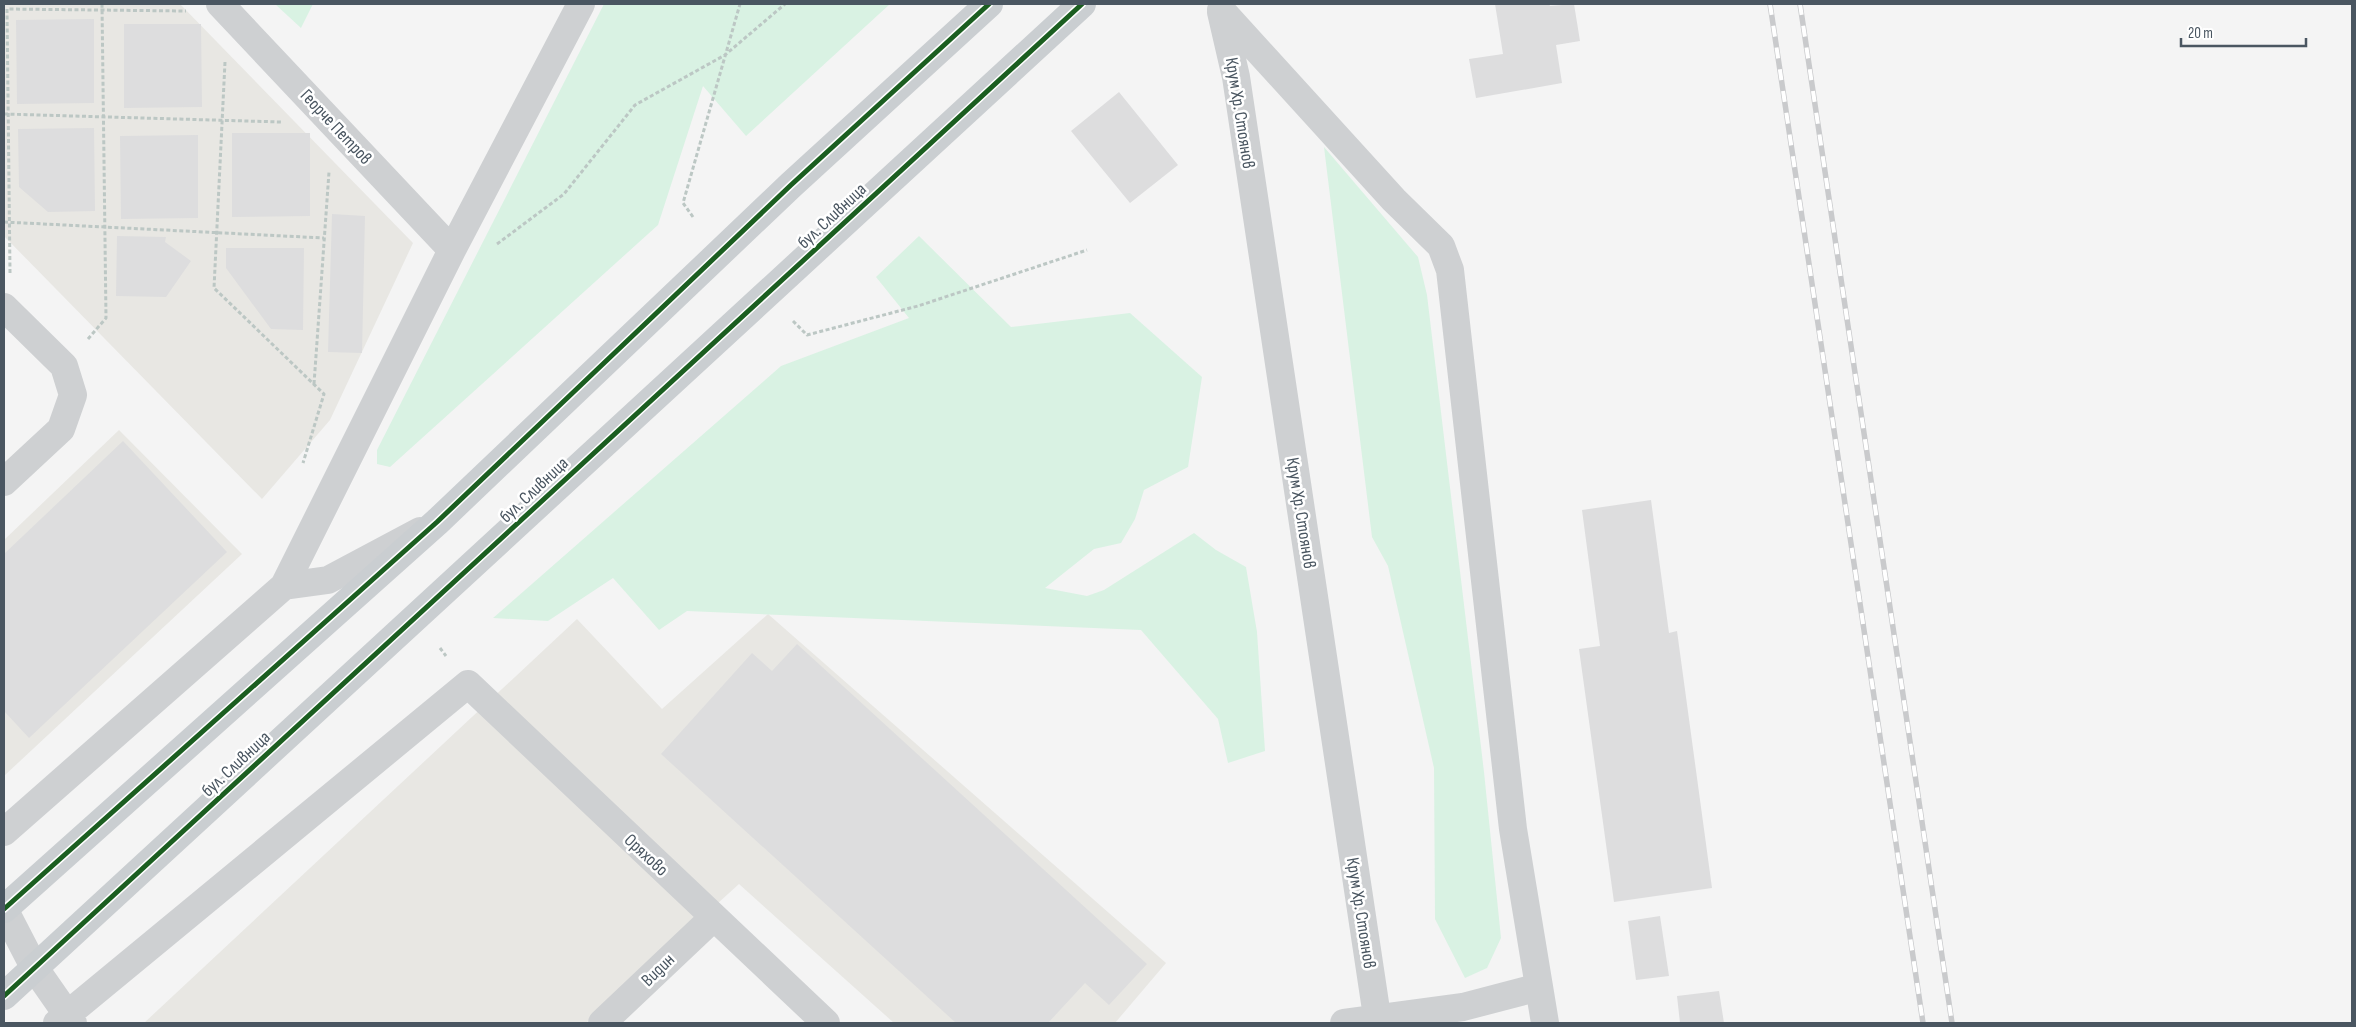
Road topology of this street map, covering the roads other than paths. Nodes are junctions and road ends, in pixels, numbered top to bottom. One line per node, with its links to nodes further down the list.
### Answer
1 (580, 4): 6 (street)
2 (989, 4): 9 (main road)
3 (1082, 4): 14 (main road, бул. Сливница)
4 (1220, 7): 15 (street); 18 (street, Крум Хр. Стоянов)
5 (223, 8): 6 (street, Георче Петров)
6 (452, 250): 10 (street)
7 (7, 311): 8 (street)
8 (4, 482)
9 (437, 522): 10 (street); 12 (main road)
10 (284, 586): 11 (street)
11 (4, 832)
12 (4, 909): 14 (street)
13 (714, 917): 17 (street, Оряхово); 19 (street, Видин); 20 (street, Оряхово)
14 (34, 967): 16 (main road, бул. Сливница); 17 (street)
15 (1539, 987): 18 (street); 22 (street)
16 (4, 996)
17 (65, 1021)
18 (1378, 1021): 21 (street)
19 (602, 1023)
20 (826, 1023)
21 (1344, 1023)
22 (1545, 1023)

